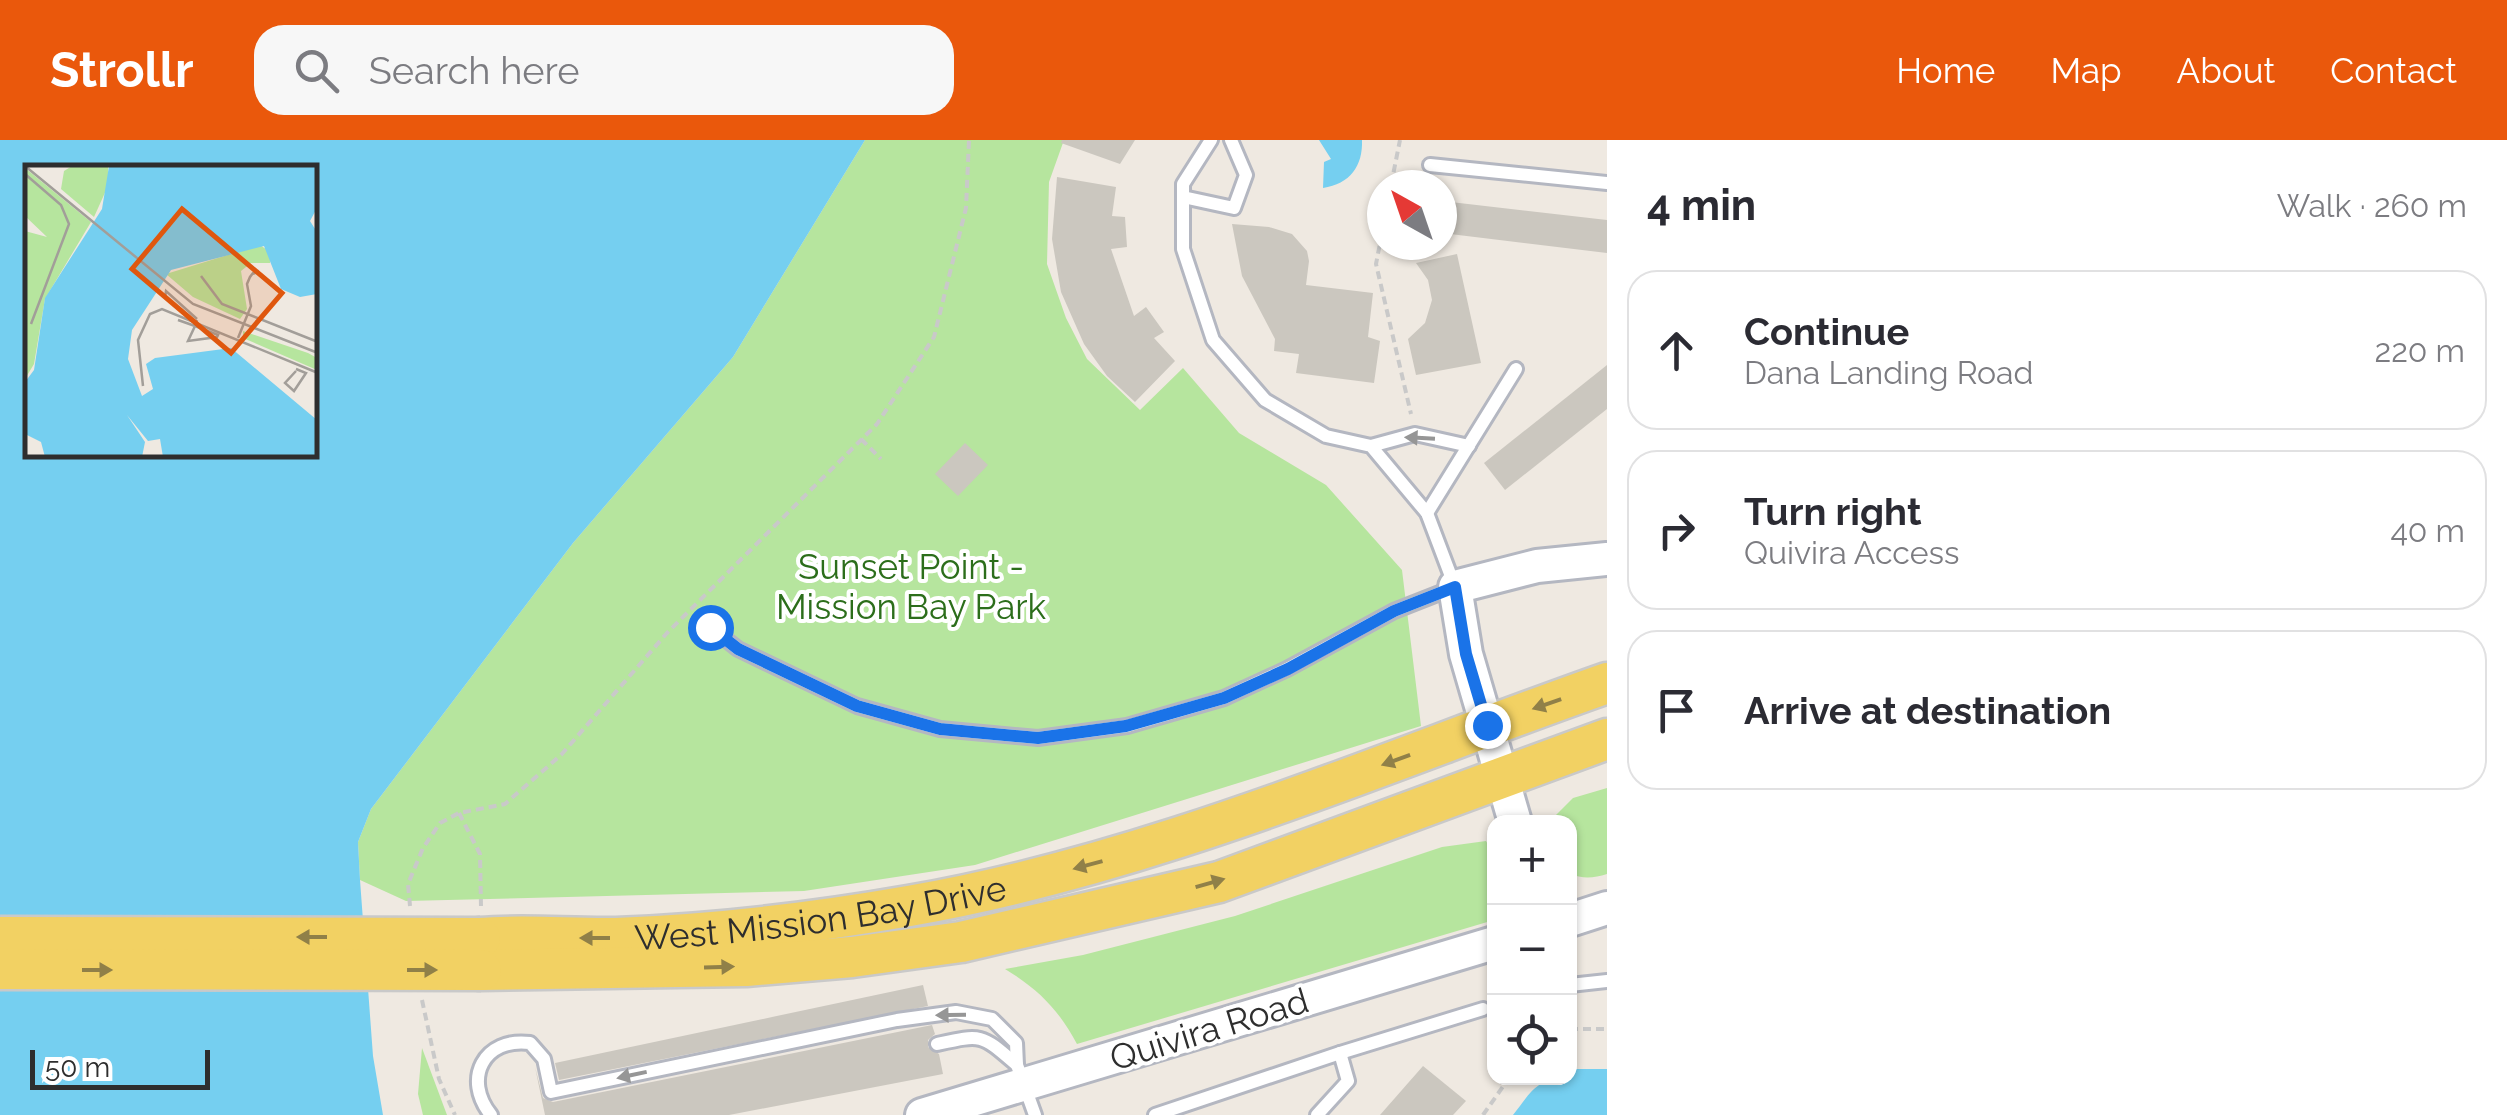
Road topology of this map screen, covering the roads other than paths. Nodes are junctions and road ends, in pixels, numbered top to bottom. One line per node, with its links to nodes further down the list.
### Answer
1 (1212, 140): 5 (lane)
2 (1231, 140): 5 (lane)
3 (1430, 165): 4 (lane)
4 (1607, 182)
5 (1183, 196): 7 (lane)
6 (1516, 370): 8 (lane)
7 (1371, 446): 8 (lane, one-way to 7); 9 (lane)
8 (1469, 446): 9 (lane)
9 (1427, 513): 11 (lane)
10 (1607, 559): 11 (street)
11 (1455, 587): 12 (lane); 14 (street)
12 (710, 627)
13 (1607, 683): 14 (main road, West Mission Bay Drive, one-way to 14)
14 (1487, 725): 16 (street); 21 (main road, West Mission Bay Drive, one-way to 21)
15 (1607, 738): 16 (main road, West Mission Bay Drive)
16 (1502, 778): 17 (street); 21 (main road, West Mission Bay Drive, one-way to 16)
17 (1513, 815)
18 (1607, 908): 19 (street)
19 (1577, 918)
20 (0, 937): 21 (main road, West Mission Bay Drive, one-way to 20, bridge)
21 (481, 941): 23 (main road, West Mission Bay Drive, one-way to 21, bridge)
22 (1487, 945): 29 (street, Quivira Road)
23 (0, 970)
24 (1607, 980): 25 (lane)
25 (1577, 984)
26 (1483, 1009): 28 (lane)
27 (937, 1044): 29 (lane)
28 (1340, 1054): 32 (lane); 33 (lane)
29 (1025, 1088): 30 (lane, one-way to 30); 31 (street, Quivira Road)
30 (492, 1115)
31 (922, 1115)
32 (1156, 1115)
33 (1317, 1115)

